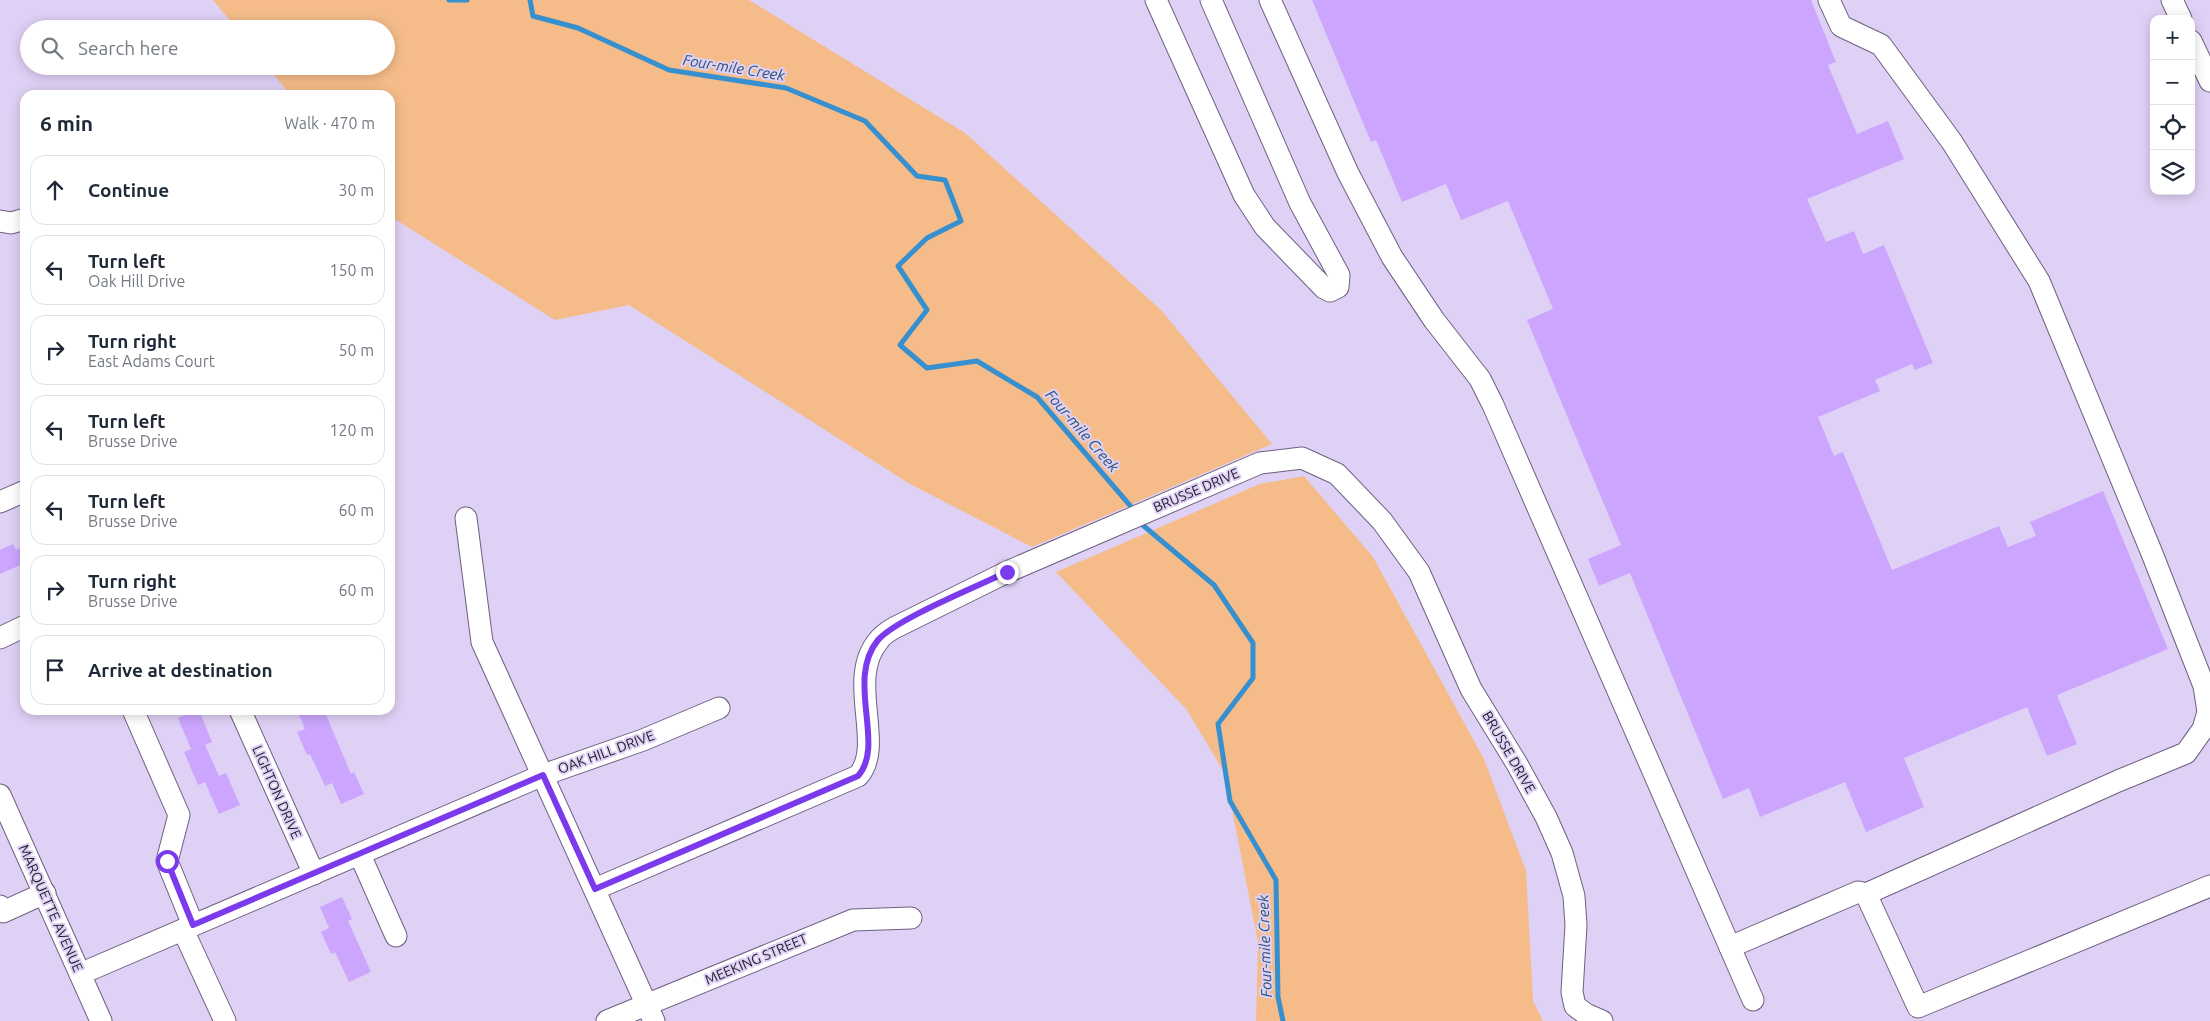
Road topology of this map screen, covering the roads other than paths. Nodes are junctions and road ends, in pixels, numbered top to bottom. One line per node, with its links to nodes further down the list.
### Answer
1 (1156, 0): 2 (street)
2 (1211, 0)
3 (1270, 0): 31 (street)
4 (1829, 0): 26 (street)
5 (2172, 0): 6 (street)
6 (2179, 15)
7 (2195, 49): 8 (street)
8 (2210, 81)
9 (20, 220): 10 (street)
10 (0, 221)
11 (20, 493): 12 (street)
12 (0, 502)
13 (466, 518): 19 (street)
14 (20, 628): 15 (street)
15 (0, 638)
16 (719, 708): 19 (street, OAK HILL DRIVE)
17 (135, 715): 29 (street)
18 (242, 715): 22 (street, LIGHTON DRIVE)
19 (543, 775): 21 (street, OAK HILL DRIVE); 24 (street)
20 (0, 795): 25 (street, MARQUETTE AVENUE)
21 (360, 855): 22 (street, OAK HILL DRIVE); 30 (street)
22 (314, 874): 29 (street, OAK HILL DRIVE)
23 (2210, 886): 26 (street)
24 (595, 889): 34 (street); 38 (street, BRUSSE DRIVE)
25 (44, 893): 27 (street); 32 (street, MARQUETTE AVENUE)
26 (1866, 894): 31 (street)
27 (0, 906)
28 (911, 918): 34 (street, MEEKING STREET)
29 (188, 927): 32 (street, OAK HILL DRIVE); 36 (street)
30 (396, 936)
31 (1730, 947): 33 (street)
32 (80, 974): 35 (street, MARQUETTE AVENUE)
33 (1754, 1000)
34 (651, 1013): 37 (street, MEEKING STREET)
35 (101, 1021)
36 (224, 1021)
37 (607, 1021)
38 (1602, 1021)

